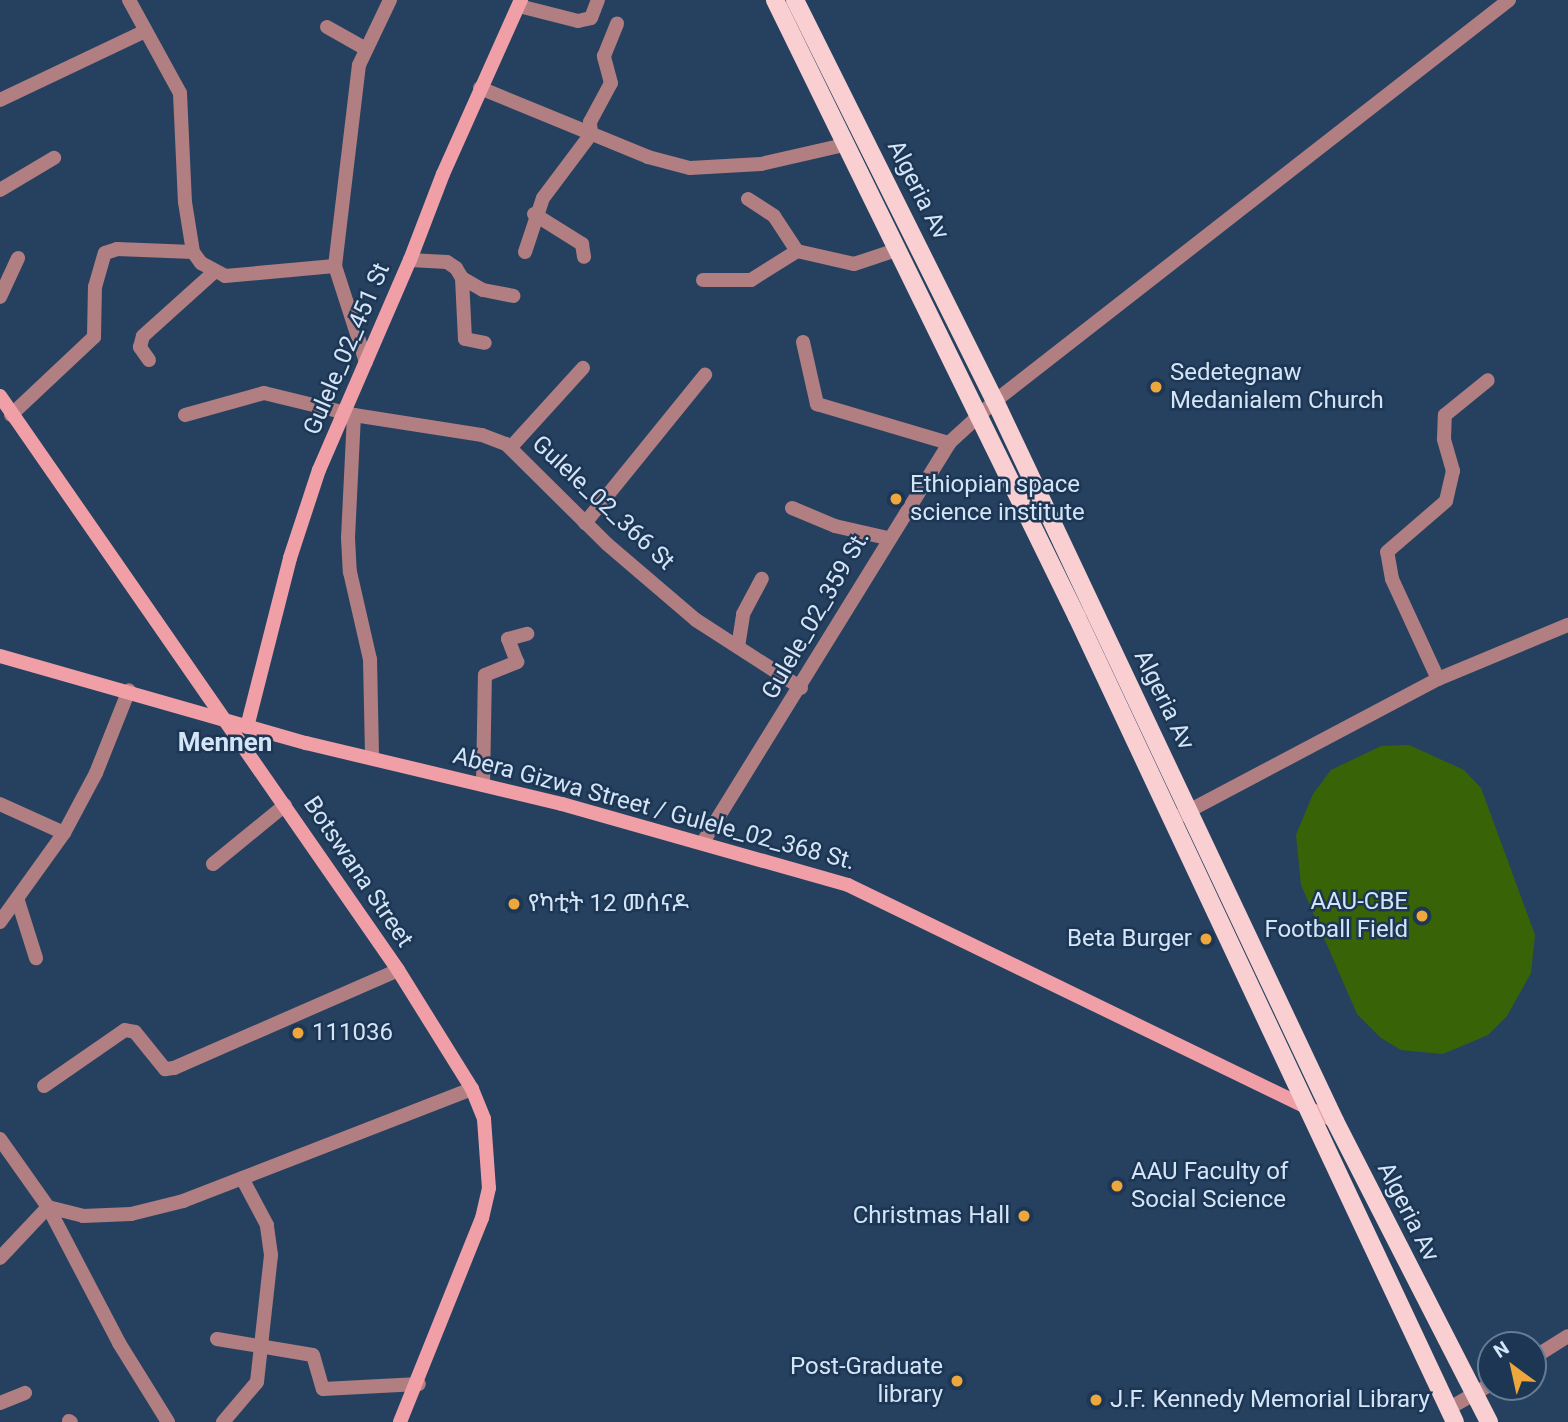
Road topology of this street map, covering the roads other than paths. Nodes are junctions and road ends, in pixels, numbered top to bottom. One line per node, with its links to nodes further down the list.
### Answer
1 (129, 0): 10 (street)
2 (390, 0): 11 (street)
3 (598, 0): 7 (street)
4 (775, 0): 15 (main road, Algeria Av)
5 (795, 0): 41 (main road, Algeria Av)
6 (1509, 0): 41 (street, Gulele_02_359 St.)
7 (520, 3): 12 (main road, Gulele_02_451 St)
8 (617, 24): 14 (street)
9 (327, 27): 11 (street)
10 (143, 32): 13 (street); 22 (street)
11 (366, 49): 27 (street)
12 (480, 88): 14 (street); 26 (main road, Gulele_02_451 St)
13 (0, 100)
14 (591, 134): 15 (street); 19 (street)
15 (844, 145): 20 (main road, Algeria Av)
16 (54, 158): 17 (street)
17 (0, 190)
18 (748, 199): 21 (street)
19 (534, 215): 23 (street); 24 (street)
20 (896, 250): 21 (street); 45 (main road, Algeria Av)
21 (797, 251): 30 (street)
22 (193, 252): 28 (street); 43 (street)
23 (525, 252)
24 (584, 257)
25 (18, 258): 32 (street)
26 (410, 260): 29 (street); 36 (main road, Gulele_02_451 St)
27 (335, 266): 28 (street); 36 (street)
28 (213, 272): 35 (street)
29 (462, 278): 31 (street); 34 (street)
30 (703, 280)
31 (513, 296)
32 (0, 297)
33 (803, 342): 46 (street)
34 (485, 343)
35 (149, 360)
36 (366, 362): 42 (main road, Gulele_02_451 St)
37 (583, 368): 47 (street)
38 (705, 375): 49 (street)
39 (1488, 380): 56 (street)
40 (0, 396): 43 (main road, Botswana Street)
41 (995, 401): 45 (street, Gulele_02_359 St.); 65 (main road, Algeria Av)
42 (350, 414): 44 (street, Gulele_02_366 St); 47 (street, Gulele_02_366 St); 60 (main road, Gulele_02_451 St); 61 (street)
43 (11, 415): 59 (main road, Botswana Street)
44 (185, 415)
45 (976, 417): 46 (street, Gulele_02_359 St.); 66 (main road, Algeria Av)
46 (949, 443): 50 (street, Gulele_02_359 St.)
47 (511, 447): 49 (street, Gulele_02_366 St)
48 (792, 508): 50 (street)
49 (585, 523): 54 (street, Gulele_02_366 St)
50 (887, 538): 57 (street, Gulele_02_359 St.)
51 (762, 579): 54 (street)
52 (1568, 625): 56 (street)
53 (527, 634): 62 (street)
54 (738, 647): 57 (street, Gulele_02_366 St)
55 (0, 656): 58 (main road, Abera Gizwa Street / Gulele_02_368 St.)
56 (1438, 679): 65 (street)
57 (801, 688): 68 (street, Gulele_02_359 St.)
58 (129, 690): 59 (main road, Abera Gizwa Street / Gulele_02_368 St.); 67 (street)
59 (224, 720): 60 (main road, Abera Gizwa Street / Gulele_02_368 St.); 64 (main road, Botswana Street)
60 (247, 727): 61 (main road, Abera Gizwa Street / Gulele_02_368 St.)
61 (372, 757): 62 (main road, Abera Gizwa Street / Gulele_02_368 St.)
62 (483, 785): 68 (main road, Abera Gizwa Street / Gulele_02_368 St.)
63 (0, 804): 67 (street)
64 (285, 805): 69 (street); 73 (main road, Botswana Street)
65 (1190, 810): 66 (street); 77 (main road, Algeria Av)
66 (1173, 819): 76 (main road, Algeria Av)
67 (64, 833): 70 (street)
68 (704, 842): 76 (main road, Abera Gizwa Street / Gulele_02_368 St.)
69 (213, 864)
70 (18, 901): 71 (street); 72 (street)
71 (0, 922)
72 (36, 958)
73 (398, 970): 74 (street); 75 (main road, Botswana Street)
74 (44, 1086)
75 (472, 1088): 79 (street); 86 (main road, Botswana Street)
76 (1303, 1106): 77 (main road, Abera Gizwa Street / Gulele_02_368 St.); 90 (main road, Algeria Av)
77 (1335, 1121): 88 (main road, Algeria Av)
78 (0, 1139): 80 (street)
79 (242, 1178): 80 (street); 84 (street)
80 (48, 1207): 81 (street); 91 (street)
81 (0, 1258)
82 (1568, 1336): 85 (street)
83 (217, 1339): 84 (street)
84 (261, 1348): 86 (street); 92 (street)
85 (1547, 1349)
86 (419, 1384): 93 (main road, Botswana Street)
87 (25, 1393): 89 (street)
88 (1475, 1394): 90 (street); 94 (main road, Algeria Av)
89 (0, 1403)
90 (1452, 1415)
91 (168, 1422)
92 (223, 1422)
93 (400, 1422)
94 (1489, 1422)

